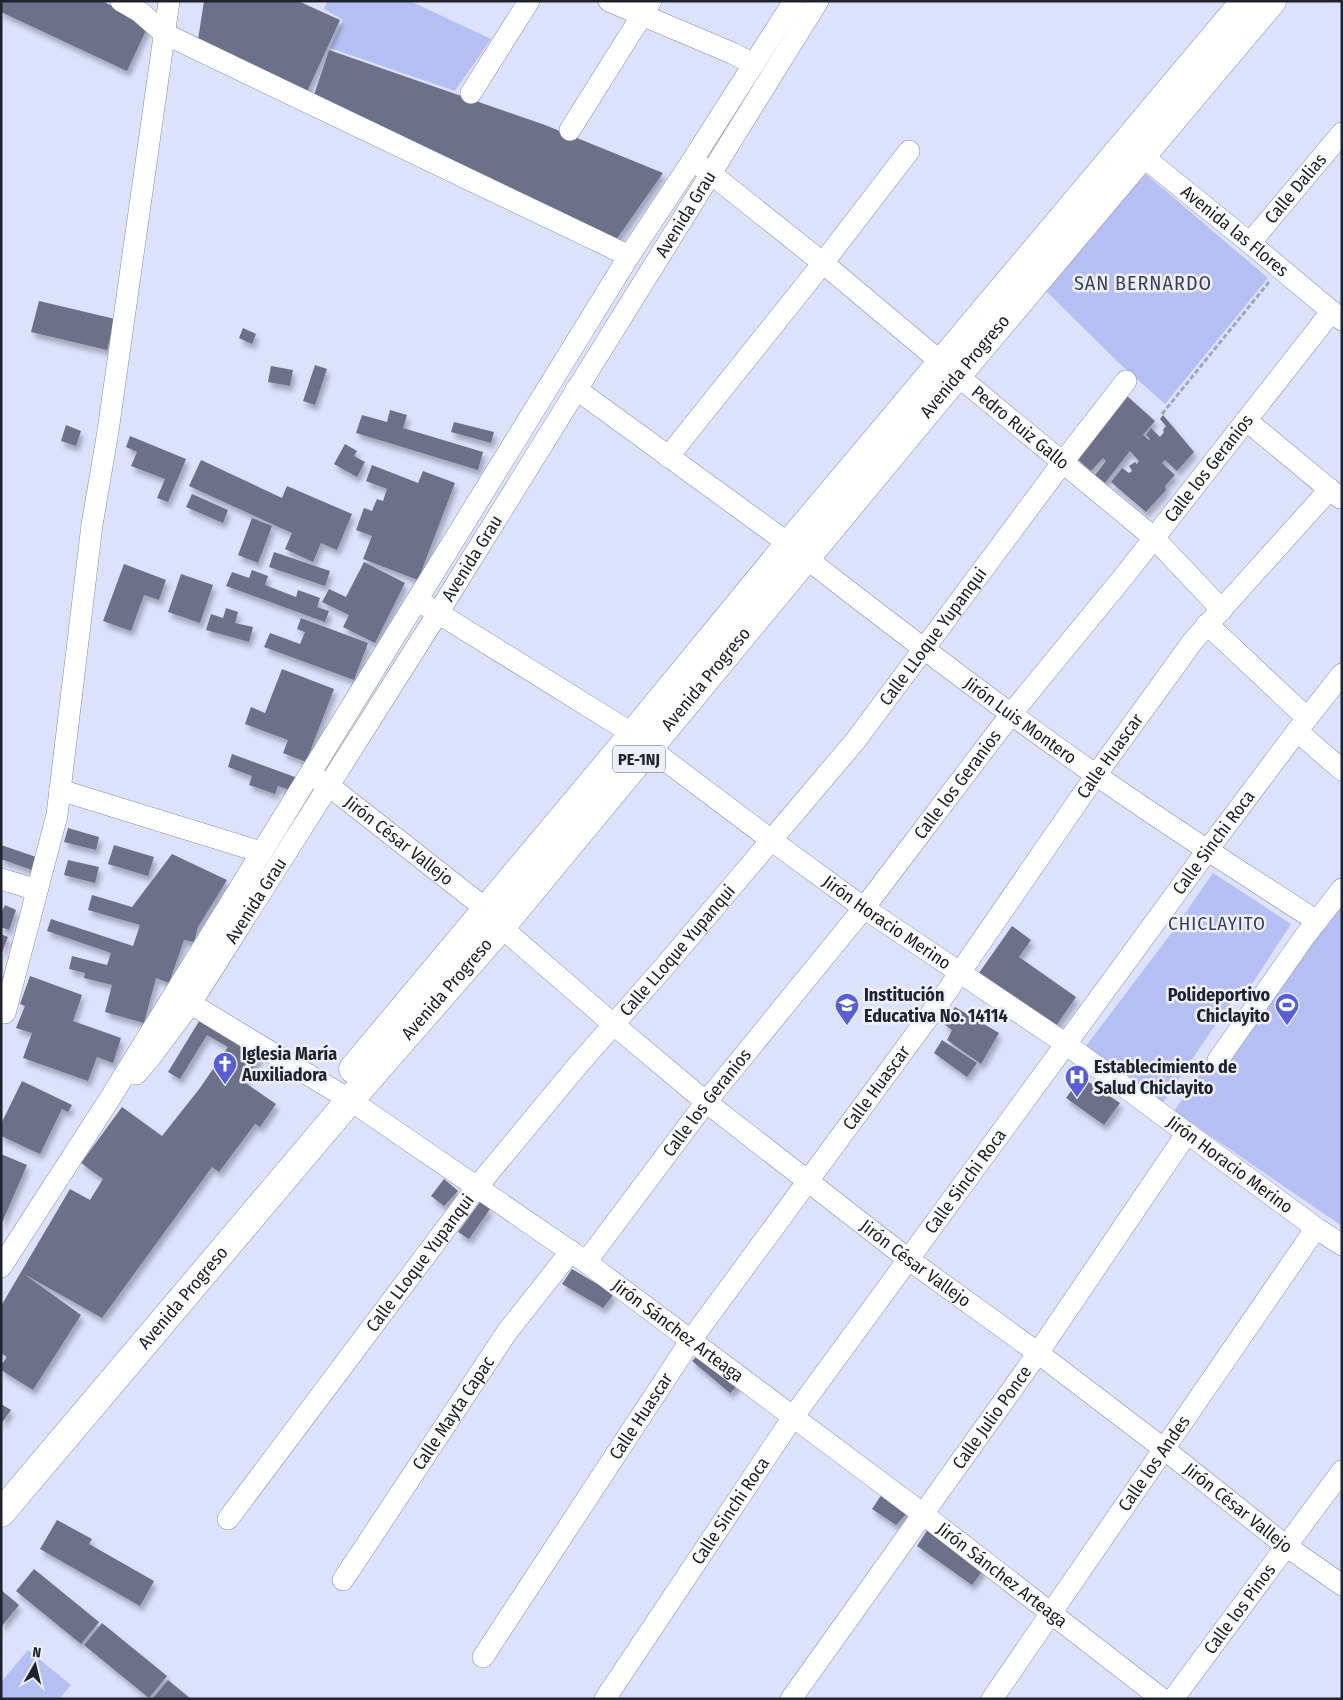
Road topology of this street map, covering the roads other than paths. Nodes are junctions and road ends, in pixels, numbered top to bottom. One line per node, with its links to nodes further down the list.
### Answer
1 (121, 1): 10 (street)
2 (169, 1): 10 (street)
3 (529, 1): 12 (street)
4 (609, 1): 9 (street)
5 (794, 1): 11 (street, Avenida Grau)
6 (818, 1): 18 (street, Avenida Grau)
7 (1244, 1): 15 (main road, Avenida Progreso / PE-1NJ)
8 (1272, 1): 15 (main road, Avenida Progreso / PE-1NJ)
9 (647, 8): 11 (street); 13 (street)
10 (165, 34): 20 (street); 44 (street)
11 (754, 64): 17 (street, Avenida Grau)
12 (471, 93)
13 (570, 130)
14 (1340, 140): 19 (street, Calle Dalias)
15 (1134, 150): 19 (street, Avenida las Flores); 23 (main road, Avenida Progreso / PE-1NJ)
16 (909, 151): 21 (street)
17 (692, 161): 18 (street, Pedro Ruiz Gallo); 20 (street, Avenida Grau)
18 (710, 173): 21 (street, Pedro Ruiz Gallo); 25 (street, Avenida Grau)
19 (1250, 243): 22 (street, Avenida las Flores)
20 (629, 256): 32 (street, Avenida Grau)
21 (823, 263): 23 (street, Pedro Ruiz Gallo); 27 (street)
22 (1337, 316): 26 (street, Calle los Geranios)
23 (949, 369): 28 (street, Pedro Ruiz Gallo); 31 (main road, Avenida Progreso / PE-1NJ)
24 (1126, 381): 28 (street, Calle LLoque Yupanqui)
25 (576, 389): 27 (street, Jirón Luis Montero); 33 (street, Avenida Grau)
26 (1246, 420): 29 (street); 30 (street, Calle los Geranios)
27 (668, 457): 31 (street, Jirón Luis Montero)
28 (1063, 462): 30 (street, Pedro Ruiz Gallo); 35 (street, Calle LLoque Yupanqui)
29 (1336, 494): 34 (street, Calle Huascar)
30 (1153, 537): 34 (street, Pedro Ruiz Gallo); 37 (street, Calle los Geranios)
31 (797, 551): 35 (street, Jirón Luis Montero); 39 (main road, Avenida Progreso / PE-1NJ)
32 (417, 600): 33 (street, Jirón Horacio Merino); 41 (street, Avenida Grau)
33 (438, 613): 39 (street, Jirón Horacio Merino); 43 (street, Avenida Grau)
34 (1215, 617): 38 (street, Pedro Ruiz Gallo); 42 (street, Calle Huascar)
35 (923, 649): 37 (street, Jirón Luis Montero); 45 (street, Calle LLoque Yupanqui)
36 (1342, 674): 38 (street, Calle Sinchi Roca)
37 (1010, 714): 42 (street, Jirón Luis Montero); 51 (street, Calle los Geranios)
38 (1302, 724): 40 (street, Pedro Ruiz Gallo); 46 (street, Calle Sinchi Roca)
39 (641, 741): 45 (street, Jirón Horacio Merino); 52 (main road, Avenida Progreso / PE-1NJ)
40 (1342, 770)
41 (309, 774): 43 (street, Jirón César Vallejo); 47 (street, Avenida Grau)
42 (1096, 775): 46 (street, Jirón Luis Montero); 54 (street, Calle Huascar)
43 (328, 785): 52 (street, Jirón César Vallejo); 55 (street, Avenida Grau)
44 (60, 790): 47 (street); 50 (street)
45 (771, 840): 51 (street, Jirón Horacio Merino); 57 (street, Calle LLoque Yupanqui)
46 (1208, 851): 53 (street, Jirón Luis Montero); 58 (street, Calle Sinchi Roca)
47 (261, 852): 55 (street, Avenida Grau)
48 (1, 878): 50 (street)
49 (1342, 889): 53 (street)
50 (38, 890): 56 (street)
51 (864, 908): 54 (street, Jirón Horacio Merino); 61 (street, Calle los Geranios)
52 (494, 918): 57 (street, Jirón César Vallejo); 60 (main road, Avenida Progreso / PE-1NJ)
53 (1317, 921): 59 (street)
54 (959, 973): 58 (street, Jirón Horacio Merino); 63 (street, Calle Huascar)
55 (182, 998): 60 (street, Jirón Sánchez Arteaga); 69 (street, Avenida Grau)
56 (5, 1013)
57 (613, 1024): 61 (street, Jirón César Vallejo); 64 (street, Calle LLoque Yupanqui)
58 (1066, 1044): 62 (street, Jirón Horacio Merino); 68 (street, Calle Sinchi Roca)
59 (1218, 1060)
60 (342, 1095): 64 (street, Jirón Sánchez Arteaga); 75 (main road, Avenida Progreso / PE-1NJ); 76 (main road, Avenida Progreso / PE-1NJ)
61 (706, 1102): 63 (street, Jirón César Vallejo); 67 (street, Calle los Geranios)
62 (1187, 1132): 65 (street, Jirón Horacio Merino); 71 (street, Calle Julio Ponce)
63 (809, 1181): 68 (street, Jirón César Vallejo); 70 (street, Calle Huascar)
64 (476, 1187): 67 (street, Jirón Sánchez Arteaga); 78 (street, Calle LLoque Yupanqui)
65 (1316, 1228): 66 (street, Jirón Horacio Merino); 73 (street, Calle los Andes)
66 (1342, 1245)
67 (578, 1256): 70 (street, Jirón Sánchez Arteaga); 80 (street, Calle Mayta Capac)
68 (908, 1259): 71 (street, Jirón César Vallejo); 72 (street, Calle Sinchi Roca)
69 (1, 1267)
70 (691, 1340): 72 (street, Jirón Sánchez Arteaga); 83 (street, Calle Huascar)
71 (1038, 1353): 73 (street, Jirón César Vallejo); 77 (street, Calle Julio Ponce)
72 (794, 1417): 77 (street, Jirón Sánchez Arteaga); 84 (street, Calle Sinchi Roca)
73 (1164, 1449): 79 (street, Jirón César Vallejo); 82 (street, Calle los Andes)
74 (1342, 1471): 79 (street, Calle los Pinos)
75 (1, 1483)
76 (1, 1513)
77 (923, 1514): 82 (street, Jirón Sánchez Arteaga); 85 (street, Calle Julio Ponce)
78 (228, 1519)
79 (1286, 1546): 81 (street, Jirón César Vallejo); 88 (street, Calle los Pinos)
80 (343, 1580)
81 (1342, 1585)
82 (1051, 1613): 86 (street, Calle los Andes); 87 (street, Jirón Sánchez Arteaga)
83 (483, 1657)
84 (605, 1699)
85 (791, 1699)
86 (992, 1699)
87 (1162, 1699)
88 (1173, 1699)

